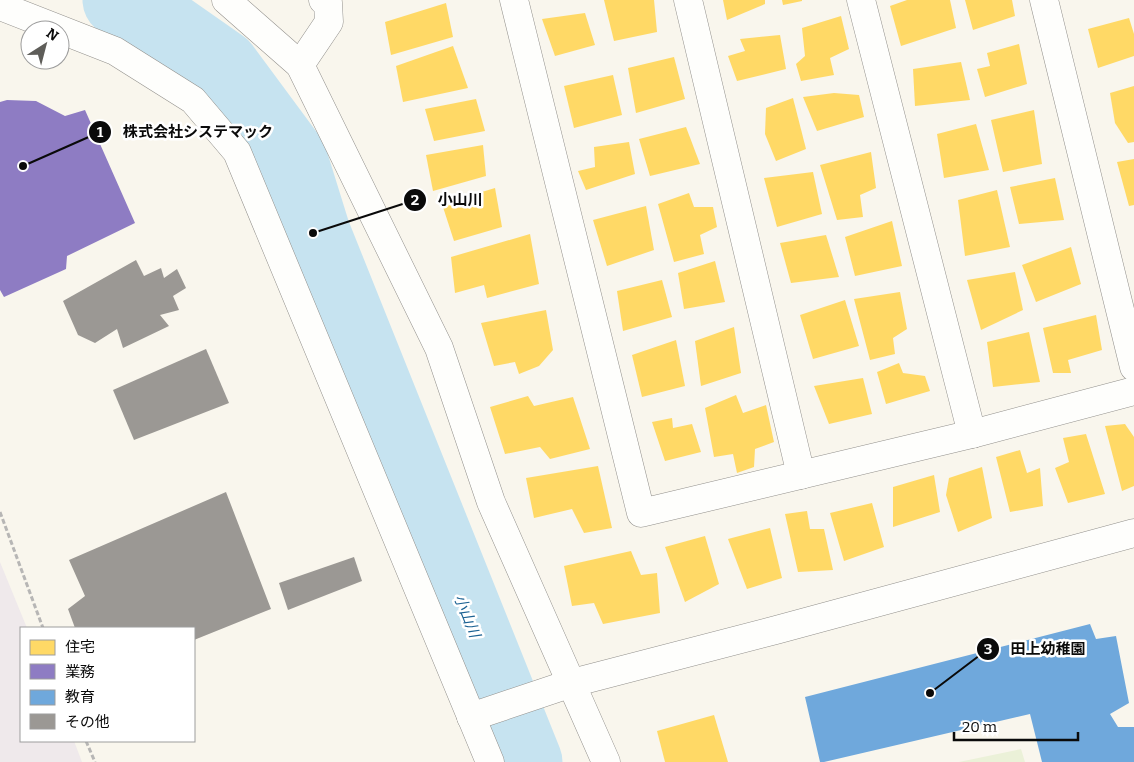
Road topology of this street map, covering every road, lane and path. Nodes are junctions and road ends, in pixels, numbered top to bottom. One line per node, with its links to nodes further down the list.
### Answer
1 (226, 0): 8 (street)
2 (323, 0): 8 (street)
3 (514, 0): 12 (street)
4 (688, 0): 12 (street)
5 (861, 0): 11 (street)
6 (1044, 0): 9 (street)
7 (0, 6): 17 (street)
8 (300, 65): 16 (street)
9 (1134, 367)
10 (1134, 391): 11 (street)
11 (972, 434): 12 (street)
12 (802, 475)
13 (0, 512): 15 (path)
14 (1134, 533): 16 (street)
15 (43, 627)
16 (572, 683): 17 (street); 21 (street)
17 (471, 717): 20 (street)
18 (86, 742): 19 (path)
19 (94, 762)
20 (490, 762)
21 (606, 762)

